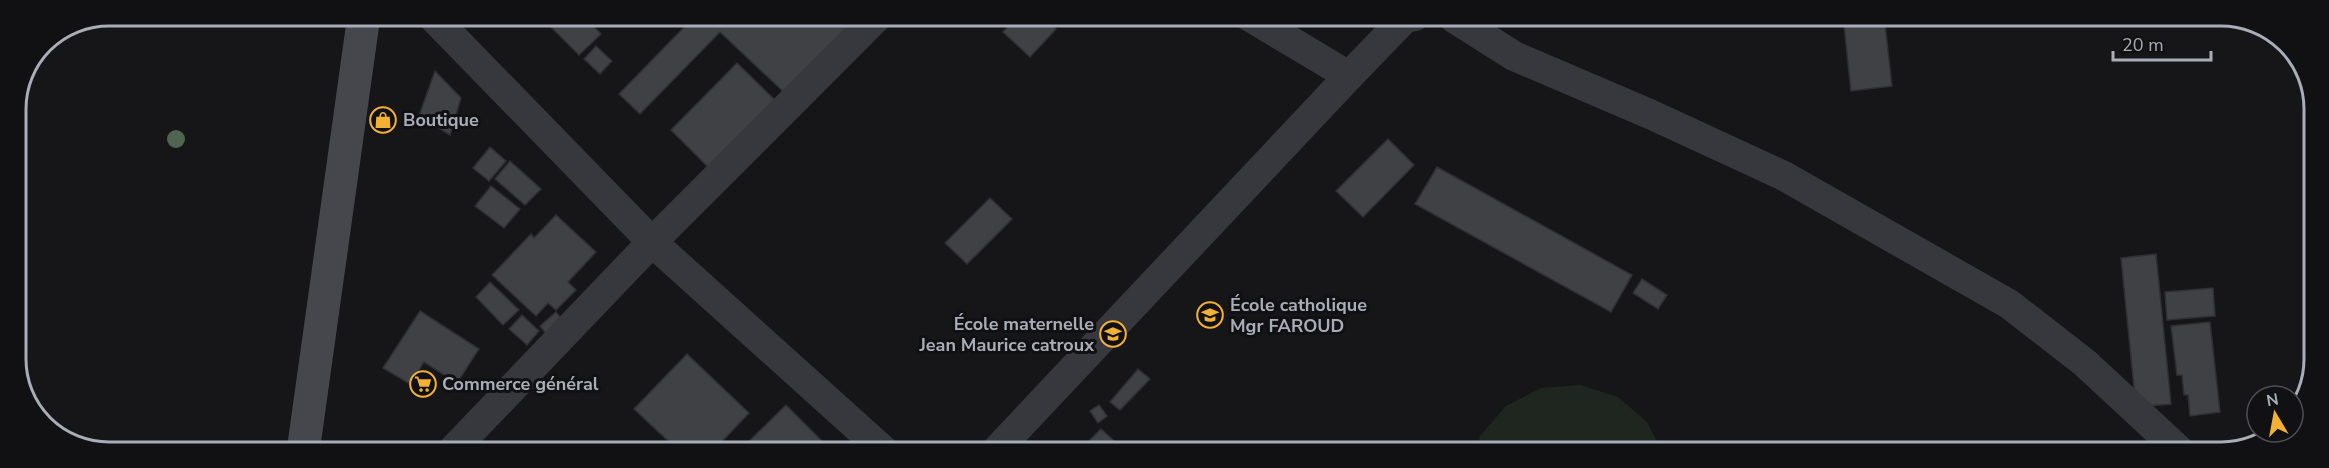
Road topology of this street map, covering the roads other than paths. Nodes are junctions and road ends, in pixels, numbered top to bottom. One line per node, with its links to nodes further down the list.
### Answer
1 (363, 25): 9 (street)
2 (441, 25): 8 (street)
3 (869, 25): 8 (street)
4 (1264, 25): 7 (street)
5 (1398, 25): 7 (street)
6 (1466, 25): 13 (street)
7 (1349, 76): 12 (street)
8 (652, 242): 10 (street); 11 (street)
9 (304, 442)
10 (461, 442)
11 (874, 442)
12 (1004, 442)
13 (2170, 442)

